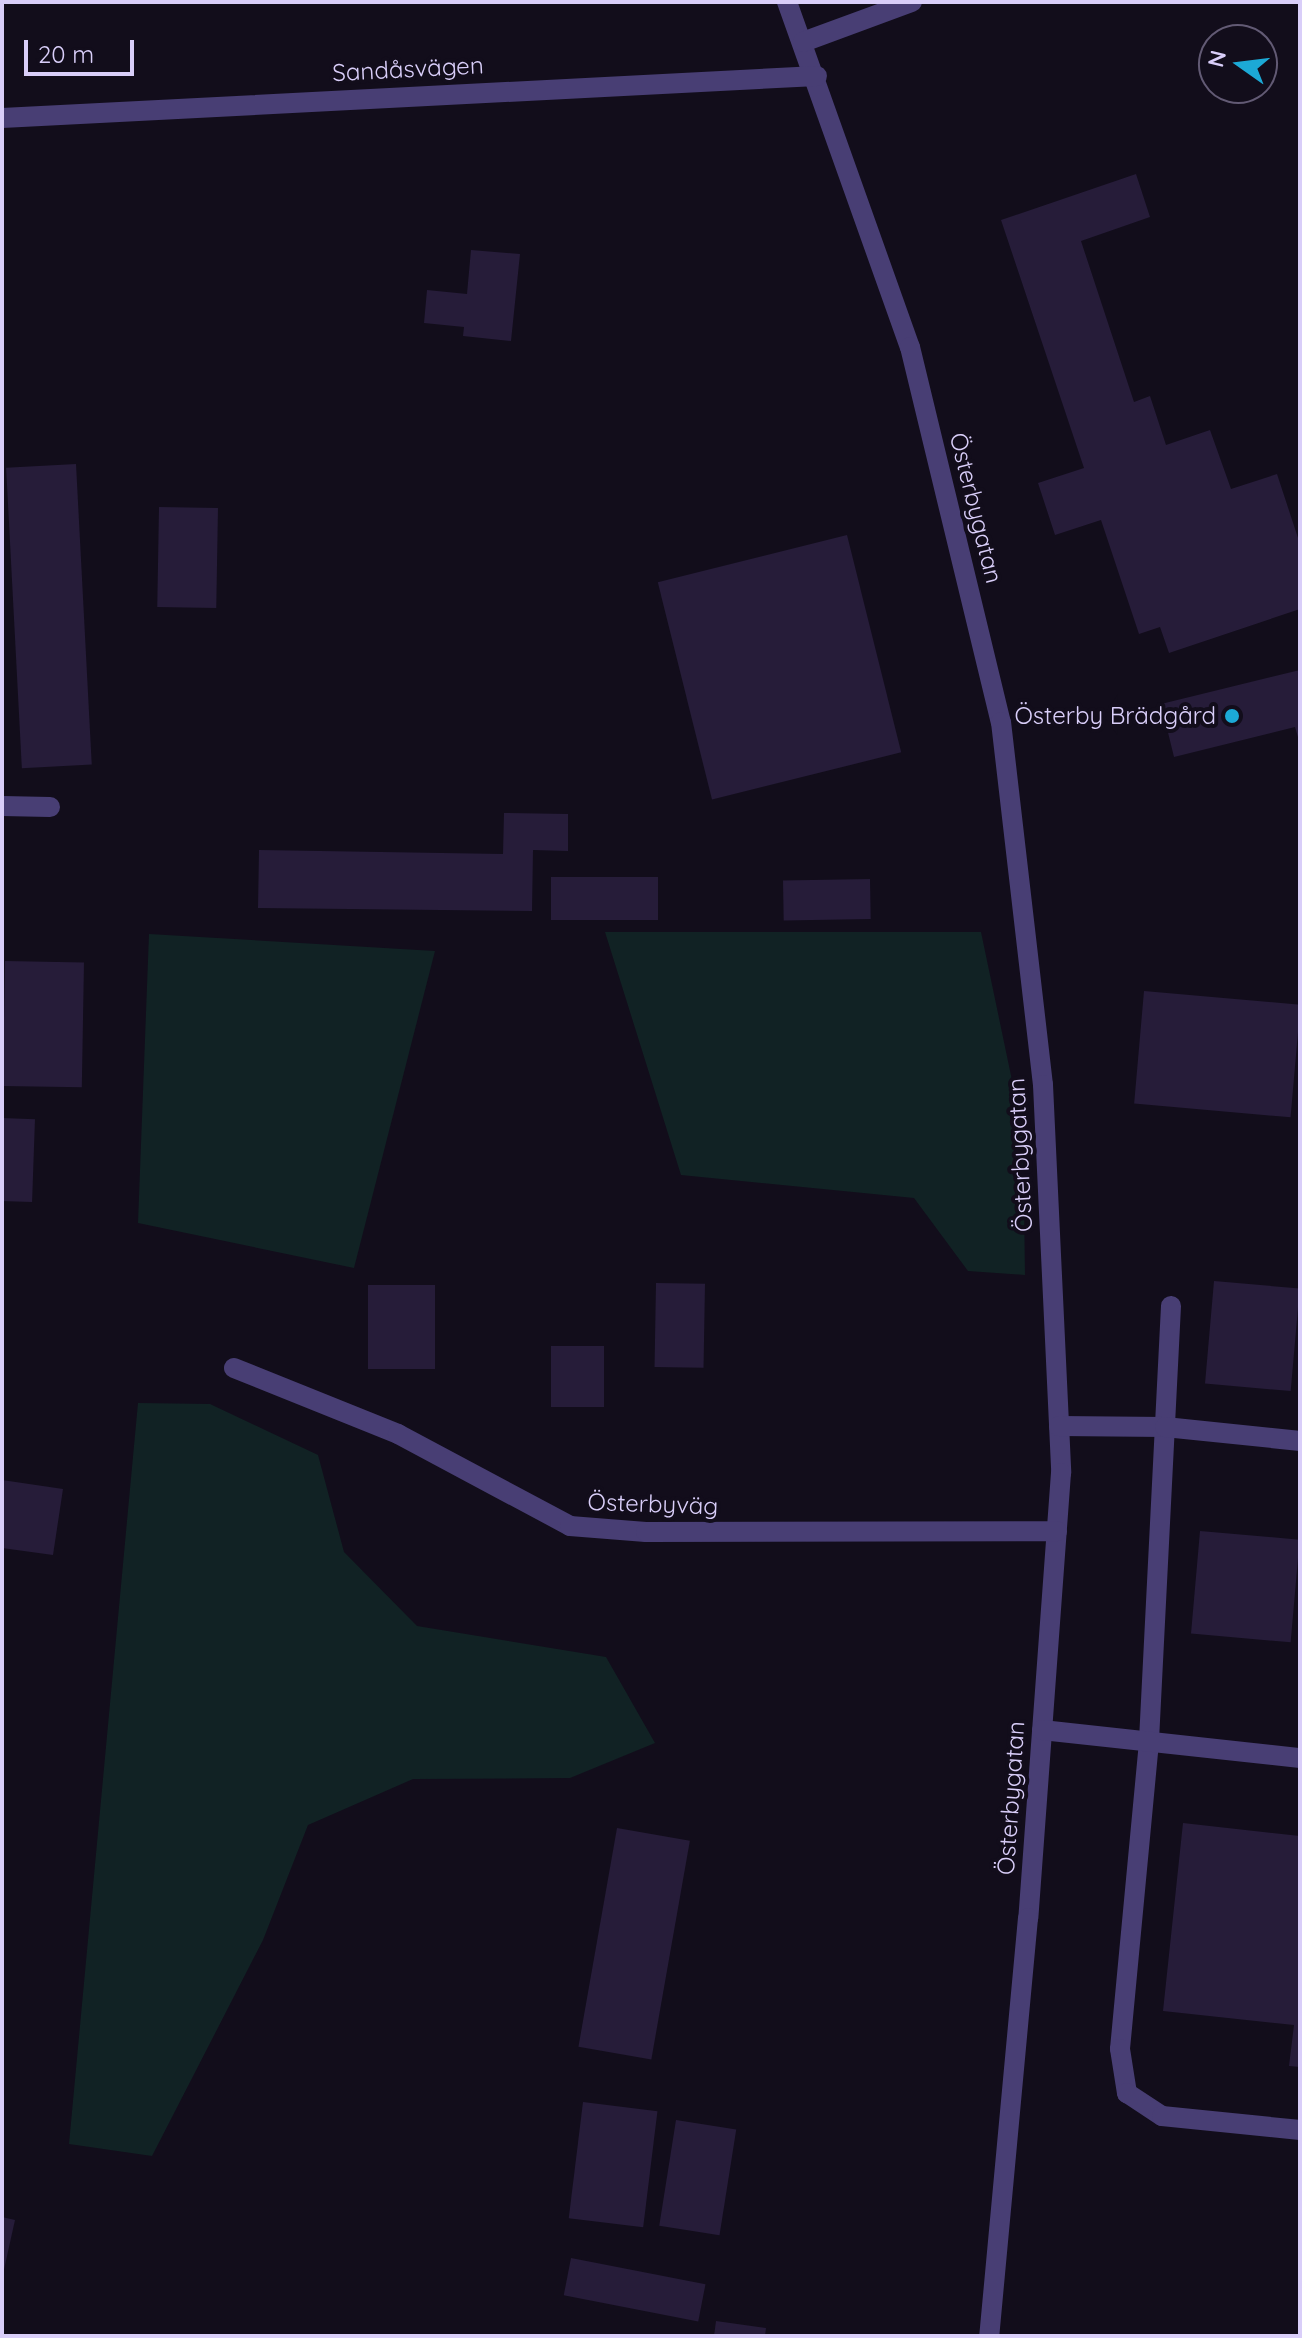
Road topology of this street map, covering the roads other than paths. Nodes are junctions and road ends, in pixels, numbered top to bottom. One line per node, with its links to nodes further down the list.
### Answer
1 (787, 2): 3 (street, Österbygatan)
2 (912, 2): 3 (street)
3 (803, 42): 4 (street, Österbygatan)
4 (817, 76): 5 (street, Sandåsvägen); 10 (street, Österbygatan)
5 (2, 118)
6 (2, 806): 7 (street)
7 (50, 807)
8 (1171, 1306): 11 (street)
9 (234, 1368): 13 (street, Österbyväg)
10 (1059, 1426): 11 (street); 13 (street, Österbygatan)
11 (1165, 1427): 12 (street); 15 (street)
12 (1300, 1441)
13 (1057, 1531): 14 (street, Österbygatan)
14 (1042, 1730): 15 (street); 18 (street, Österbygatan)
15 (1149, 1742): 16 (street); 17 (street)
16 (1300, 1758)
17 (1300, 2130)
18 (989, 2336)

